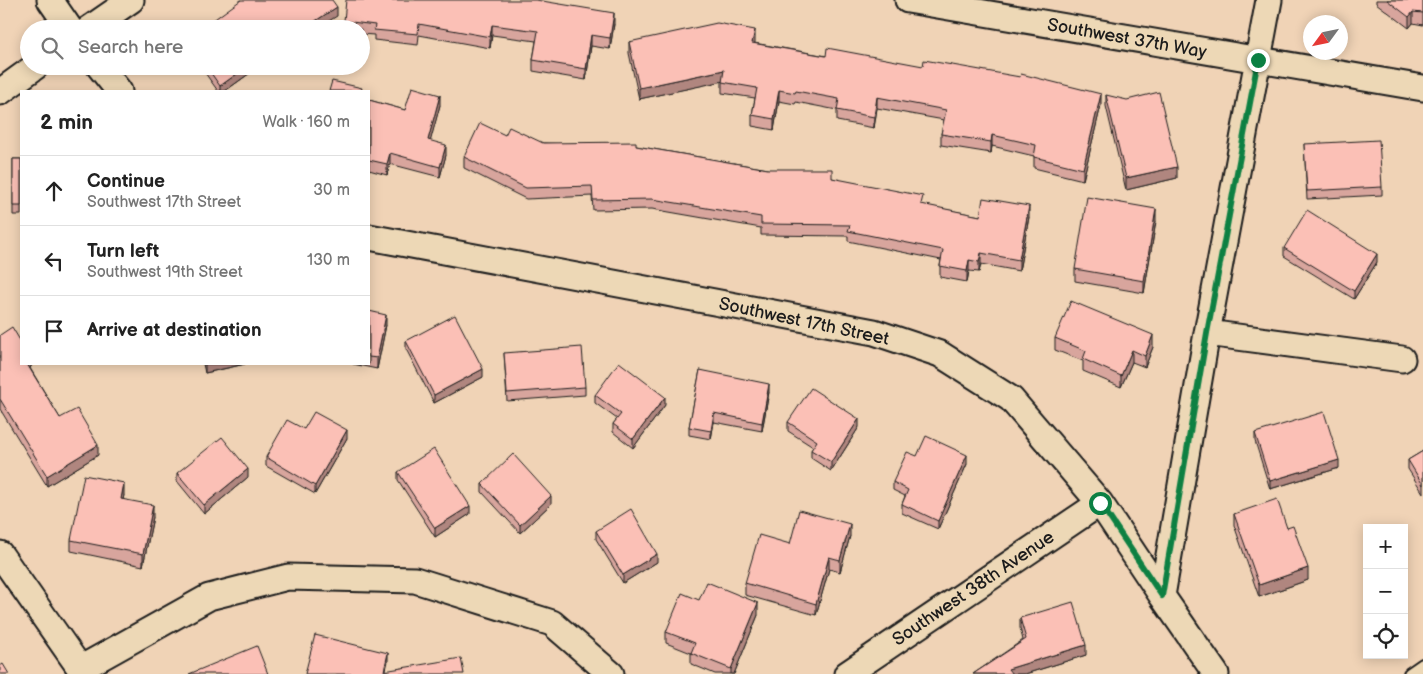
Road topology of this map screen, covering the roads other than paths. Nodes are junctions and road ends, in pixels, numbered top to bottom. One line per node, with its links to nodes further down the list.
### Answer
1 (50, 0): 5 (street)
2 (131, 0): 6 (street)
3 (908, 0): 7 (street, Southwest 37th Way)
4 (1269, 0): 7 (street)
5 (64, 20)
6 (102, 20)
7 (1258, 60): 10 (street); 14 (street)
8 (24, 75): 12 (street)
9 (106, 75): 11 (street)
10 (1423, 88)
11 (118, 90)
12 (0, 92)
13 (370, 236): 16 (street, Southwest 17th Street)
14 (1207, 333): 15 (street); 18 (street)
15 (1402, 359)
16 (1100, 503): 18 (street, Southwest 17th Street); 22 (street, Southwest 38th Avenue)
17 (0, 554): 20 (street)
18 (1162, 596): 23 (street, Southwest 17th Street)
19 (1423, 665): 24 (lane)
20 (82, 671): 21 (street)
21 (611, 674)
22 (847, 674)
23 (1216, 674)
24 (1410, 674)

